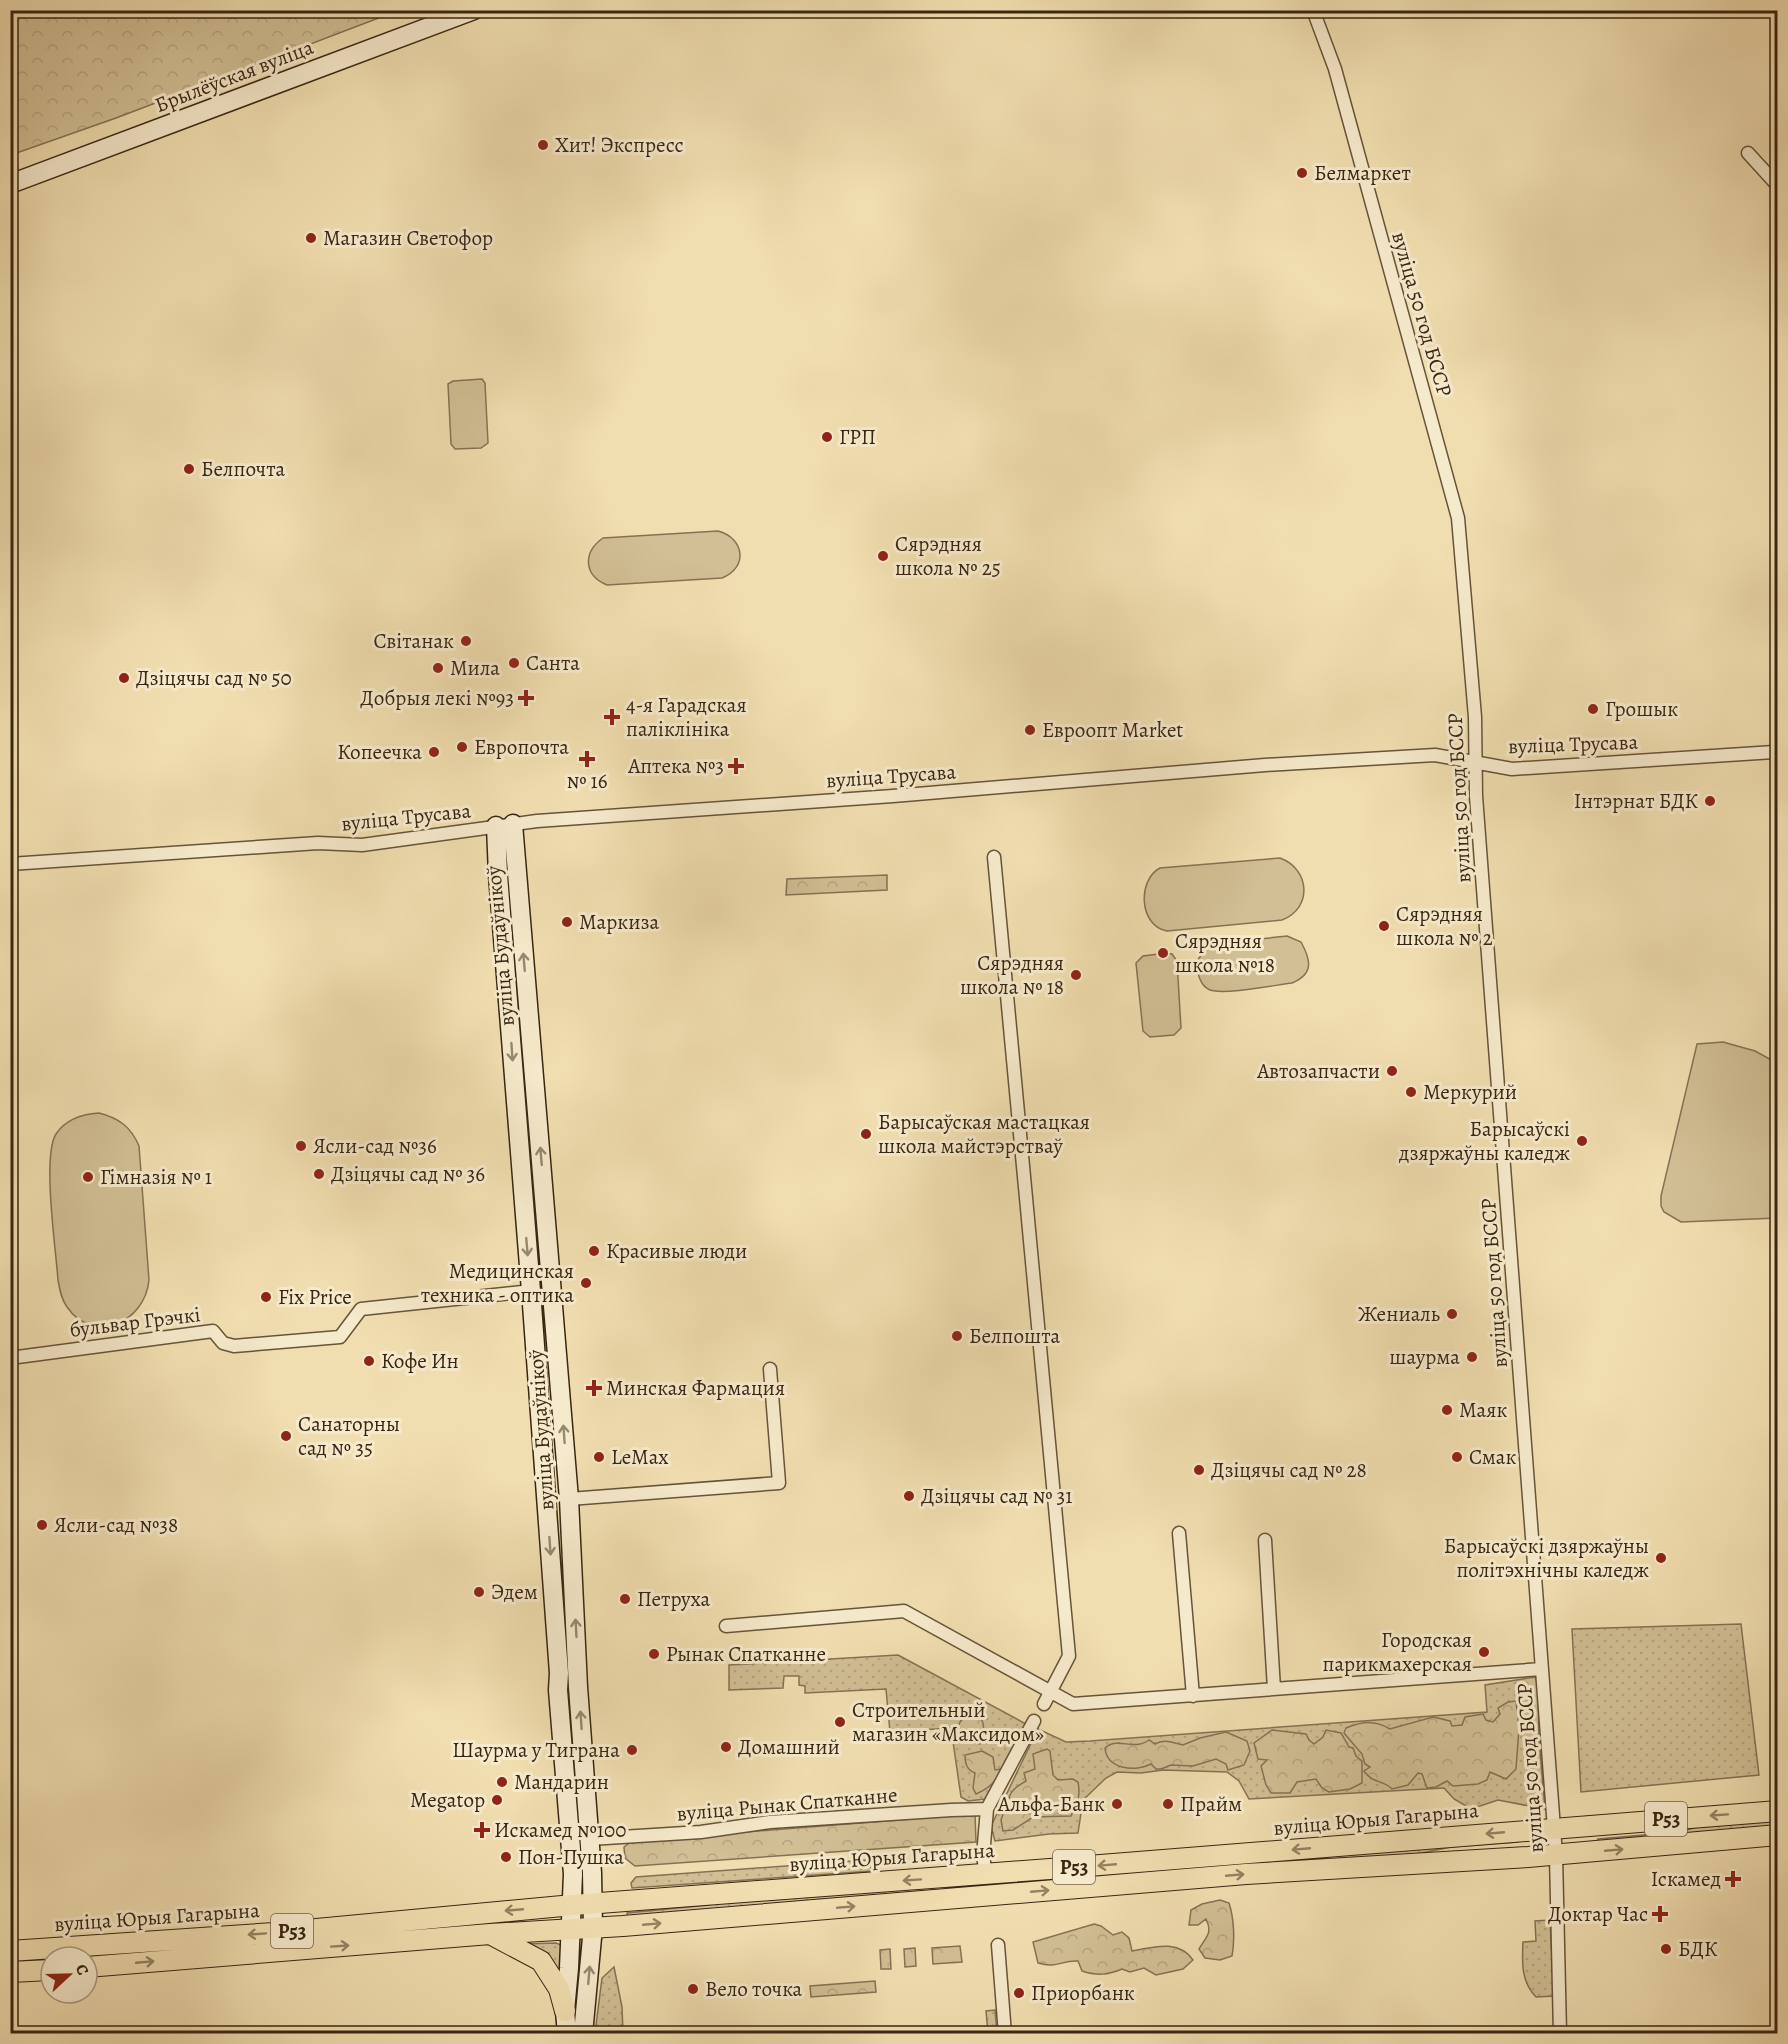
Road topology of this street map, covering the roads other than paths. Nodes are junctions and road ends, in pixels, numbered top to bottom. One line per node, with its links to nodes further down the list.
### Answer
1 (474, 10): 4 (street, Брылёўская вуліца)
2 (1313, 10): 7 (street, вуліца 50 год БССР)
3 (1748, 153): 5 (street)
4 (10, 184)
5 (1778, 186)
6 (1774, 752): 7 (street, вуліца Трусава)
7 (1475, 761): 8 (street, вуліца Трусава); 22 (street, вуліца 50 год БССР)
8 (505, 825): 10 (street, вуліца Трусава); 11 (street, вуліца Будаўнікоў, one-way to 8); 12 (street, вуліца Будаўнікоў, one-way to 12)
9 (994, 857): 26 (street)
10 (10, 864)
11 (544, 1192): 12 (street); 16 (street, вуліца Будаўнікоў, one-way to 11)
12 (522, 1194): 13 (street, вуліца Будаўнікоў, one-way to 13)
13 (531, 1291): 14 (street, бульвар Грэчкі); 17 (street, вуліца Будаўнікоў)
14 (10, 1358)
15 (770, 1369): 16 (street)
16 (569, 1499): 17 (street); 21 (street, вуліца Будаўнікоў, one-way to 16)
17 (546, 1501): 23 (street, вуліца Будаўнікоў, one-way to 23)
18 (1179, 1533): 25 (street)
19 (1264, 1540): 24 (street)
20 (726, 1626): 26 (street)
21 (577, 1669): 23 (street); 32 (street, вуліца Будаўнікоў, one-way to 21)
22 (1542, 1669): 24 (street); 30 (street, вуліца 50 год БССР)
23 (559, 1673): 36 (street, вуліца Будаўнікоў)
24 (1274, 1689): 25 (street)
25 (1193, 1696): 26 (street)
26 (1047, 1698)
27 (1034, 1721): 28 (street)
28 (987, 1809): 32 (street, вуліца Рынак Спатканне); 34 (street)
29 (1778, 1811): 30 (main road, вуліца Юрыя Гагарына / Р53, one-way to 30)
30 (1554, 1828): 33 (street, вуліца 50 год БССР); 34 (main road, вуліца Юрыя Гагарына / Р53, one-way to 34)
31 (1778, 1835): 33 (main road, вуліца Юрыя Гагарына / Р53, one-way to 31)
32 (590, 1839): 35 (street, вуліца Будаўнікоў)
33 (1556, 1855): 37 (main road, вуліца Юрыя Гагарына / Р53, one-way to 33); 49 (street, вуліца 50 год БССР)
34 (986, 1874): 35 (main road, вуліца Юрыя Гагарына / Р53, one-way to 35)
35 (593, 1904): 36 (main road, вуліца Юрыя Гагарына / Р53); 37 (street, вуліца Будаўнікоў)
36 (573, 1905): 38 (street, вуліца Будаўнікоў); 41 (main road, вуліца Юрыя Гагарына / Р53, one-way to 41)
37 (593, 1927): 38 (main road, вуліца Юрыя Гагарына / Р53); 47 (street, вуліца Будаўнікоў, one-way to 37)
38 (571, 1929): 39 (main road, вуліца Юрыя Гагарына / Р53); 45 (street, вуліца Будаўнікоў)
39 (490, 1934): 42 (main road, вуліца Юрыя Гагарына / Р53, one-way to 39); 45 (main road)
40 (998, 1945): 48 (street)
41 (10, 1952)
42 (99, 1966)
43 (39, 1971): 44 (main road)
44 (10, 1972)
45 (565, 2011): 46 (street, вуліца Будаўнікоў)
46 (567, 2034)
47 (583, 2034)
48 (1005, 2034)
49 (1560, 2034)

